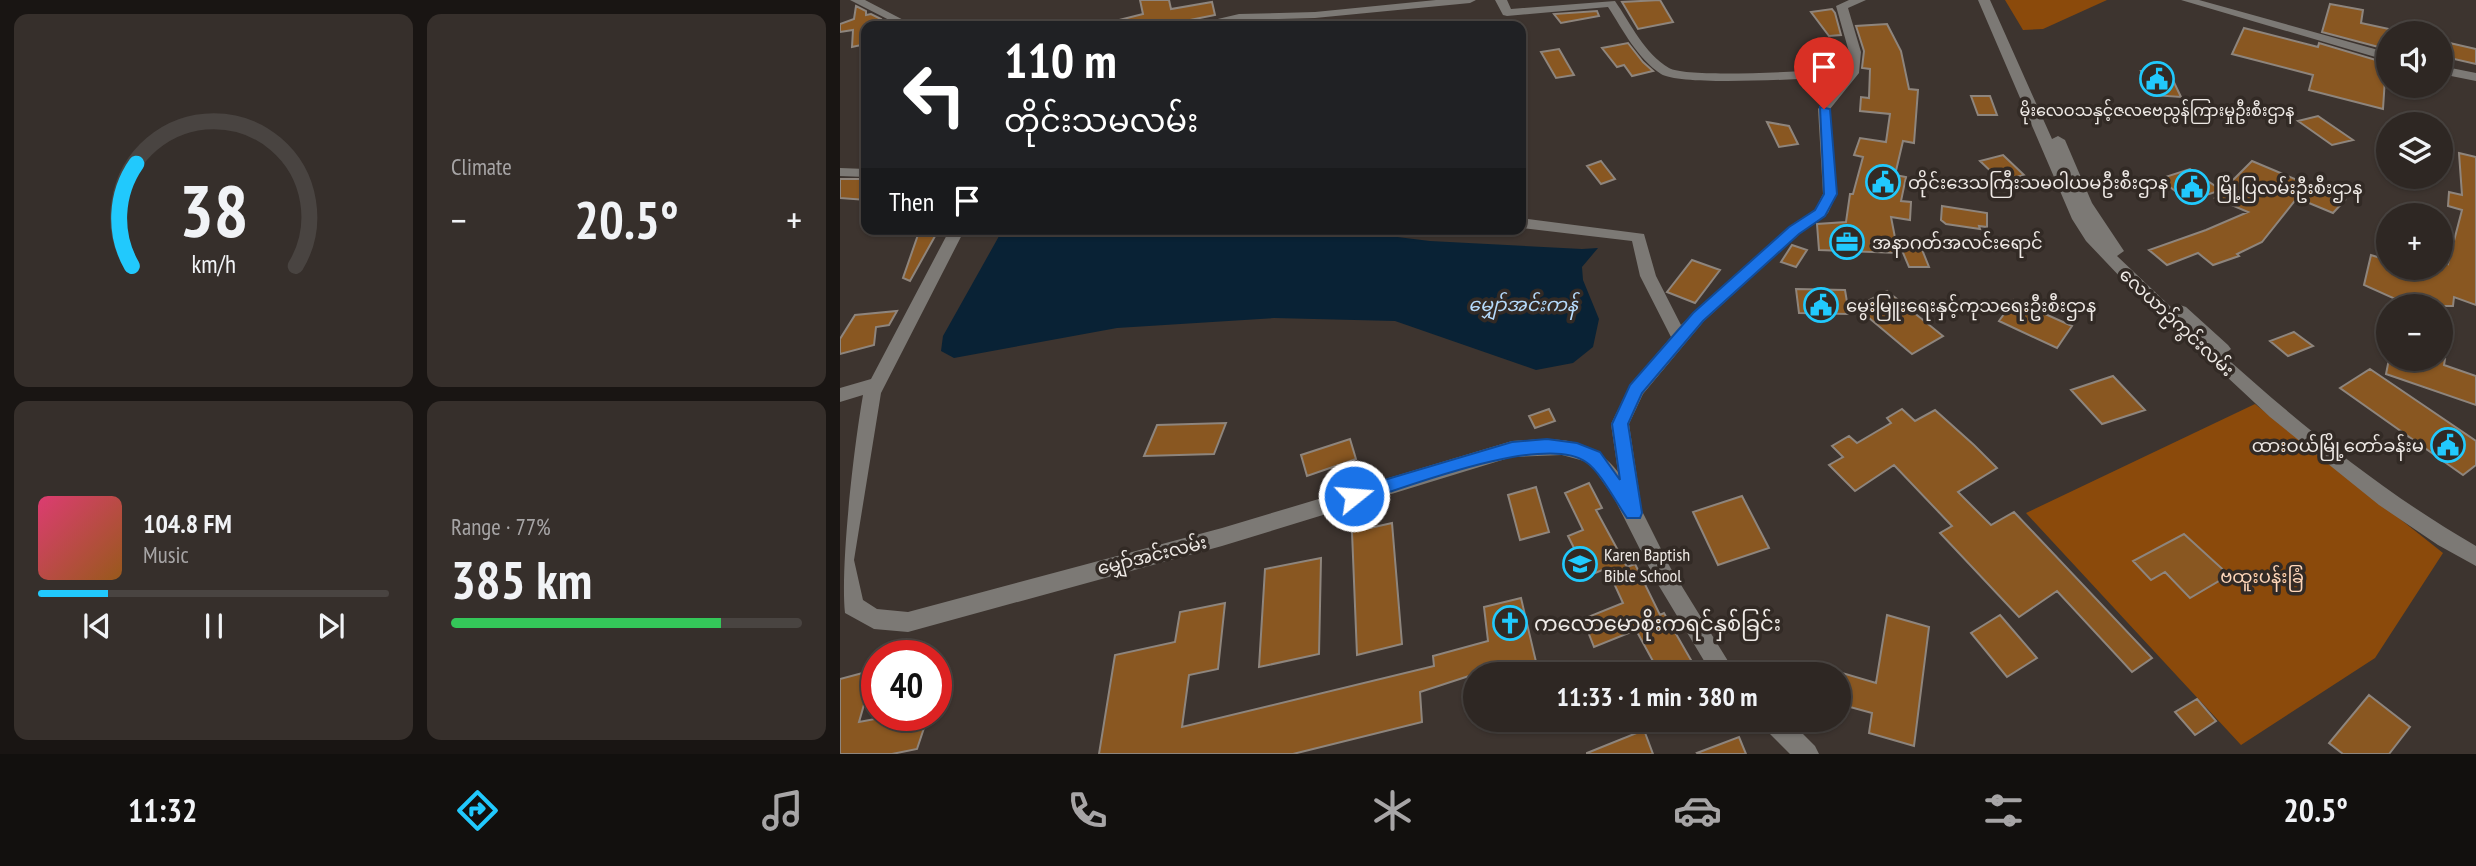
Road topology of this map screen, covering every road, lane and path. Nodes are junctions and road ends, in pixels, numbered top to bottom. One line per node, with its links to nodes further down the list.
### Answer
1 (856, 0): 10 (street)
2 (1470, 0): 9 (street)
3 (1501, 0): 8 (street)
4 (1860, 0): 14 (street)
5 (1984, 0): 25 (street, လေယာဉ်ကွင်းလမ်း)
6 (1993, 0): 24 (street, လေယာဉ်ကွင်းလမ်း)
7 (2187, 0): 12 (street)
8 (1611, 2): 14 (street)
9 (1383, 4): 11 (street)
10 (899, 21)
11 (1222, 21)
12 (2376, 53)
13 (2453, 72): 15 (street)
14 (1853, 73): 20 (street)
15 (2476, 77)
16 (840, 172): 17 (street)
17 (861, 173)
18 (1526, 224): 20 (street)
19 (955, 235): 21 (street, မျှော်အင်းလမ်း)
20 (1680, 337): 23 (street)
21 (875, 384): 22 (street); 23 (street, မျှော်အင်းလမ်း)
22 (840, 395)
23 (1633, 513): 26 (street, မျှော်အင်းလမ်း)
24 (2476, 544)
25 (2476, 556)
26 (1718, 662)
27 (1784, 732): 28 (street)
28 (1807, 754)

